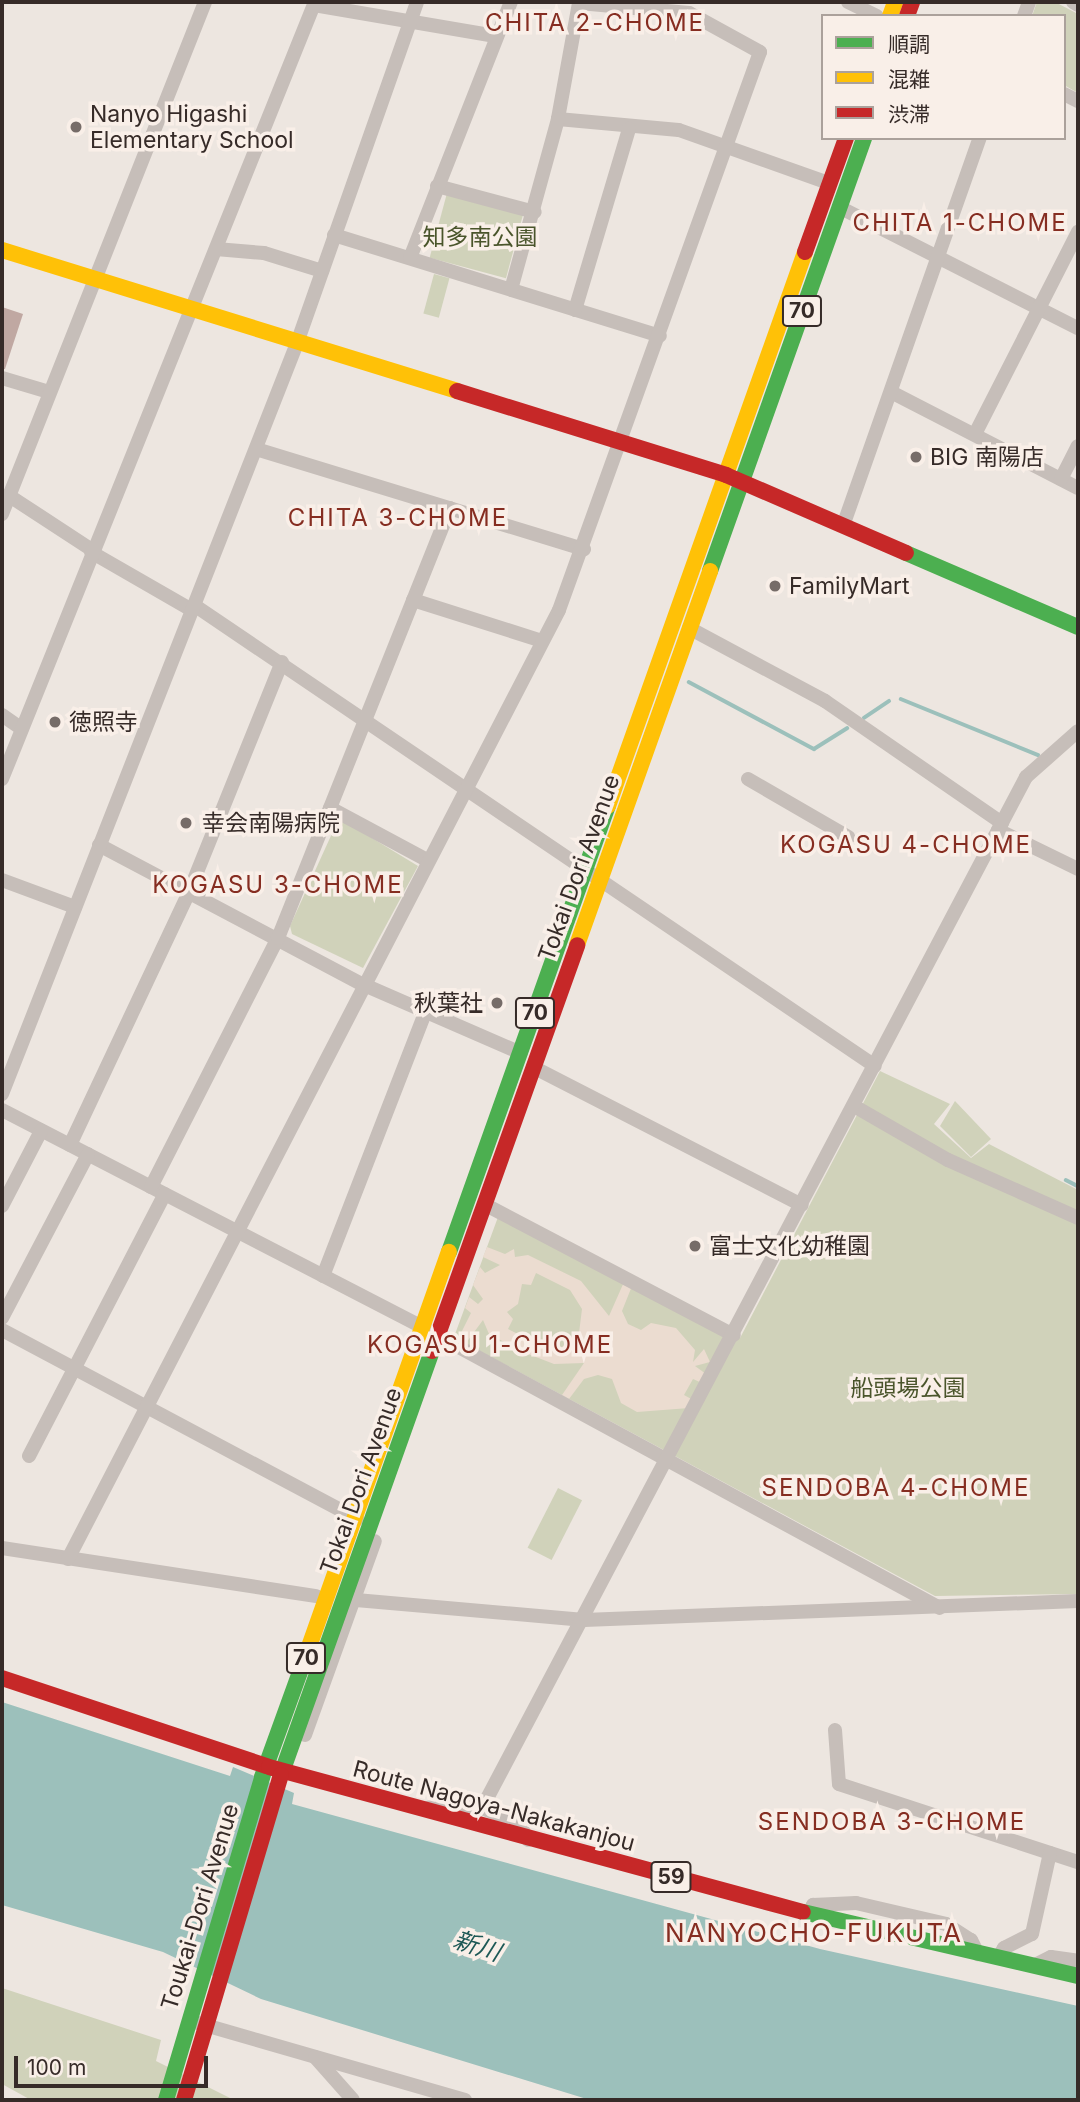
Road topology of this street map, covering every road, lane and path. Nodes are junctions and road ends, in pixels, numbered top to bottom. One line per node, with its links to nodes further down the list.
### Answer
1 (205, 2): 30 (street)
2 (417, 2): 11 (street)
3 (511, 2): 12 (street)
4 (577, 2): 7 (street); 13 (street)
5 (848, 2): 10 (street)
6 (1073, 2): 9 (street)
7 (642, 3): 18 (street)
8 (311, 5): 11 (street); 25 (street)
9 (1078, 5)
10 (873, 14)
11 (409, 22): 12 (street); 24 (street)
12 (495, 36): 20 (street)
13 (558, 119): 14 (street); 22 (street)
14 (629, 129): 18 (street); 33 (street)
15 (845, 140): 19 (main road, Tokai Dori Avenue / 70)
16 (862, 140): 21 (main road, Tokai Dori Avenue / 70)
17 (979, 140): 27 (street)
18 (727, 148): 19 (street); 36 (street)
19 (830, 183): 45 (main road, Tokai Dori Avenue / 70)
20 (438, 186): 22 (street); 28 (street)
21 (839, 207): 27 (street); 45 (main road, Tokai Dori Avenue / 70)
22 (535, 212): 31 (street)
23 (1078, 232): 32 (street)
24 (334, 235): 28 (street); 29 (street)
25 (216, 249): 29 (street); 34 (street)
26 (2, 250): 30 (main road)
27 (939, 256): 32 (street); 40 (street)
28 (410, 258): 31 (street)
29 (322, 271): 37 (street)
30 (94, 278): 34 (main road); 39 (street)
31 (512, 290): 33 (street)
32 (1039, 307): 35 (street); 41 (street)
33 (575, 310): 36 (street)
34 (192, 311): 37 (main road); 53 (street)
35 (1078, 328)
36 (660, 336): 42 (street)
37 (297, 343): 42 (main road); 44 (street)
38 (2, 378): 39 (street)
39 (49, 392): 48 (street)
40 (891, 392): 41 (street); 51 (street)
41 (975, 434): 46 (street)
42 (622, 443): 45 (main road); 52 (street)
43 (1078, 446): 46 (street)
44 (256, 449): 49 (street); 55 (street)
45 (734, 479): 51 (main road); 57 (main road, Tokai Dori Avenue / 70); 72 (main road, Tokai Dori Avenue / 70)
46 (1061, 479): 47 (street)
47 (1078, 488)
48 (8, 495): 50 (street); 53 (street)
49 (450, 508): 52 (street); 54 (street)
50 (2, 514)
51 (843, 526): 56 (main road)
52 (584, 549): 58 (street)
53 (92, 551): 55 (street); 62 (street)
54 (413, 600): 58 (street); 61 (street)
55 (193, 608): 59 (street); 70 (street)
56 (1078, 627)
57 (689, 628): 68 (street); 75 (main road, Tokai Dori Avenue / 70)
58 (542, 641): 66 (street)
59 (282, 662): 61 (street); 76 (street)
60 (2, 715): 62 (street)
61 (367, 717): 66 (street); 67 (street)
62 (22, 729): 64 (street)
63 (1078, 731): 68 (street)
64 (2, 779)
65 (748, 779): 69 (street)
66 (466, 786): 71 (street); 72 (street)
67 (330, 808): 71 (street); 78 (street)
68 (1000, 826): 73 (street); 82 (street)
69 (848, 837)
70 (99, 845): 76 (street); 77 (street)
71 (427, 860): 79 (street)
72 (586, 869): 75 (street); 81 (main road, Tokai Dori Avenue / 70)
73 (1078, 869)
74 (2, 880): 77 (street)
75 (599, 880): 82 (street); 83 (main road, Tokai Dori Avenue / 70)
76 (189, 892): 78 (street); 88 (street)
77 (75, 907): 84 (street)
78 (278, 938): 79 (street); 90 (street)
79 (362, 984): 80 (street); 96 (street)
80 (426, 1011): 81 (street); 97 (street)
81 (521, 1054): 99 (main road, Tokai Dori Avenue / 70)
82 (875, 1066): 85 (street)
83 (533, 1067): 92 (main road, Tokai Dori Avenue / 70); 93 (street)
84 (2, 1094)
85 (854, 1106): 93 (street); 95 (street)
86 (2, 1110): 87 (street)
87 (41, 1130): 88 (street); 94 (street)
88 (70, 1145): 89 (street)
89 (88, 1154): 90 (street); 98 (street)
90 (150, 1187): 91 (street)
91 (166, 1195): 96 (street); 103 (street)
92 (484, 1204): 101 (street); 102 (main road, Tokai Dori Avenue / 70)
93 (802, 1205): 101 (street)
94 (2, 1206)
95 (1078, 1218)
96 (236, 1231): 97 (street); 104 (street)
97 (323, 1276): 99 (street)
98 (2, 1318)
99 (422, 1327): 102 (street); 108 (main road, Tokai Dori Avenue / 70)
100 (2, 1330): 103 (street)
101 (734, 1335): 106 (street)
102 (438, 1336): 106 (street); 107 (main road, Tokai Dori Avenue / 70)
103 (73, 1370): 104 (street); 105 (street)
104 (145, 1409): 108 (street); 110 (street)
105 (29, 1456)
106 (669, 1460): 114 (street); 115 (street)
107 (387, 1478): 112 (street); 120 (main road, Tokai Dori Avenue / 70)
108 (357, 1519): 111 (street); 120 (main road, Tokai Dori Avenue / 70)
109 (2, 1548): 110 (street)
110 (68, 1559): 111 (street)
111 (316, 1596): 117 (street)
112 (356, 1600): 115 (street); 119 (street)
113 (1078, 1601): 114 (street)
114 (940, 1608): 115 (street)
115 (584, 1620): 121 (street)
116 (2, 1678): 120 (main road, Route Nagoya-Nakakanjou)
117 (275, 1725)
118 (835, 1730): 124 (street)
119 (306, 1735)
120 (273, 1774): 122 (main road, Route Nagoya-Nakakanjou / 59); 132 (main road, Toukai-Dori Avenue); 133 (main road, Toukai-Dori Avenue)
121 (482, 1808): 122 (street); 123 (street)
122 (420, 1811): 123 (main road, Route Nagoya-Nakakanjou / 59)
123 (528, 1840): 126 (main road, Route Nagoya-Nakakanjou / 59)
124 (1050, 1853): 125 (street); 128 (street)
125 (1078, 1862)
126 (809, 1914): 127 (main road, Route Nagoya-Nakakanjou / 59); 127 (street)
127 (978, 1954): 128 (main road, Route Nagoya-Nakakanjou / 59)
128 (998, 1958): 130 (main road, Route Nagoya-Nakakanjou / 59)
129 (1078, 1961): 130 (street)
130 (1033, 1966): 131 (main road, Route Nagoya-Nakakanjou / 59)
131 (1078, 1976)
132 (191, 2020): 133 (street); 135 (main road, Toukai-Dori Avenue)
133 (207, 2026): 134 (street); 136 (main road, Toukai-Dori Avenue)
134 (314, 2056): 137 (street); 138 (street)
135 (166, 2100)
136 (184, 2100)
137 (353, 2100)
138 (465, 2100)

